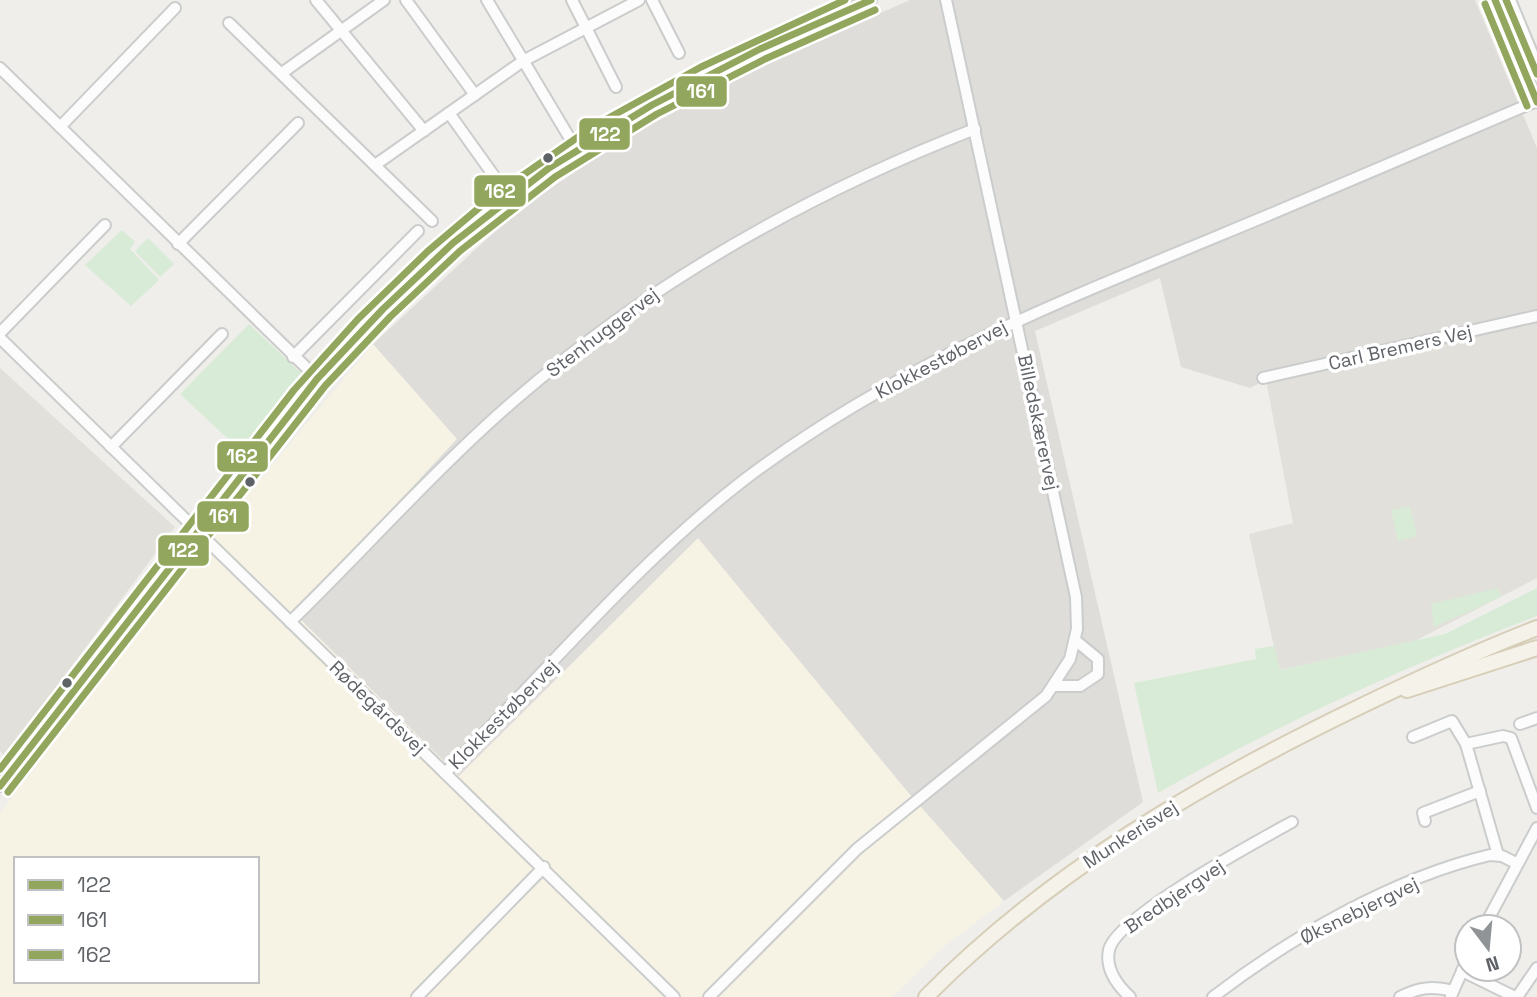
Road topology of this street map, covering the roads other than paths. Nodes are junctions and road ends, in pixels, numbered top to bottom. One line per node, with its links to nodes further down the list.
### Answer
1 (316, 0): 15 (street)
2 (384, 0): 15 (street)
3 (406, 0): 22 (street)
4 (486, 0): 17 (street)
5 (572, 0): 14 (street)
6 (639, 0): 14 (street)
7 (652, 0): 16 (street)
8 (871, 0): 42 (street)
9 (946, 0): 27 (street, Billedskærervej)
10 (1495, 0): 23 (street)
11 (1510, 0): 18 (street)
12 (175, 8): 26 (street)
13 (229, 23): 20 (street)
14 (586, 28): 17 (street); 21 (street)
15 (341, 31): 20 (street); 28 (street)
16 (679, 53)
17 (523, 61): 22 (street); 29 (street)
18 (1537, 65)
19 (0, 68): 26 (street)
20 (282, 74): 30 (street)
21 (616, 87)
22 (475, 95): 24 (street)
23 (1537, 102): 37 (street, Klokkestøbervej)
24 (449, 113): 28 (street); 31 (street)
25 (299, 123): 35 (street)
26 (60, 127): 35 (street)
27 (975, 130): 37 (street, Billedskærervej); 45 (street, Stenhuggervej)
28 (424, 131): 30 (street)
29 (569, 137)
30 (375, 165): 32 (street)
31 (494, 176)
32 (432, 221)
33 (105, 225): 39 (street, Rødegårdsvej)
34 (418, 232): 40 (street)
35 (178, 244): 40 (street)
36 (1537, 316): 41 (street, Carl Bremers Vej)
37 (1016, 320): 47 (street, Billedskærervej); 55 (street, Klokkestøbervej)
38 (222, 334): 43 (street)
39 (0, 335): 43 (street, Rødegårdsvej)
40 (293, 357): 42 (street)
41 (1263, 378)
42 (318, 379): 44 (street)
43 (111, 447): 44 (street, Rødegårdsvej)
44 (198, 532): 45 (street, Rødegårdsvej); 56 (street)
45 (290, 622): 55 (street, Rødegårdsvej)
46 (1537, 628): 50 (main road, Munkerisvej)
47 (1075, 640): 49 (street, Billedskærervej); 49 (street)
48 (1537, 648): 50 (main road, Munkerisvej)
49 (1054, 686): 71 (street, Billedskærervej)
50 (1359, 707): 72 (main road, Munkerisvej)
51 (1537, 718): 52 (street)
52 (1520, 724)
53 (1413, 737): 54 (street)
54 (1466, 744): 57 (street); 58 (street)
55 (445, 773): 64 (street, Rødegårdsvej)
56 (0, 786)
57 (1480, 791): 59 (street); 62 (street)
58 (1537, 808)
59 (1425, 821)
60 (1293, 822): 73 (street, Bredbjergvej)
61 (1537, 828): 63 (street)
62 (1498, 855): 63 (street); 74 (street, Øksnebjergvej)
63 (1516, 863): 65 (street)
64 (544, 867): 69 (street); 70 (street, Rødegårdsvej)
65 (1491, 913)
66 (1537, 968): 76 (street)
67 (1487, 983): 76 (street)
68 (1452, 994): 75 (street)
69 (417, 997)
70 (674, 997)
71 (709, 997)
72 (926, 997)
73 (1130, 997)
74 (1213, 997)
75 (1401, 997)
76 (1516, 997)

